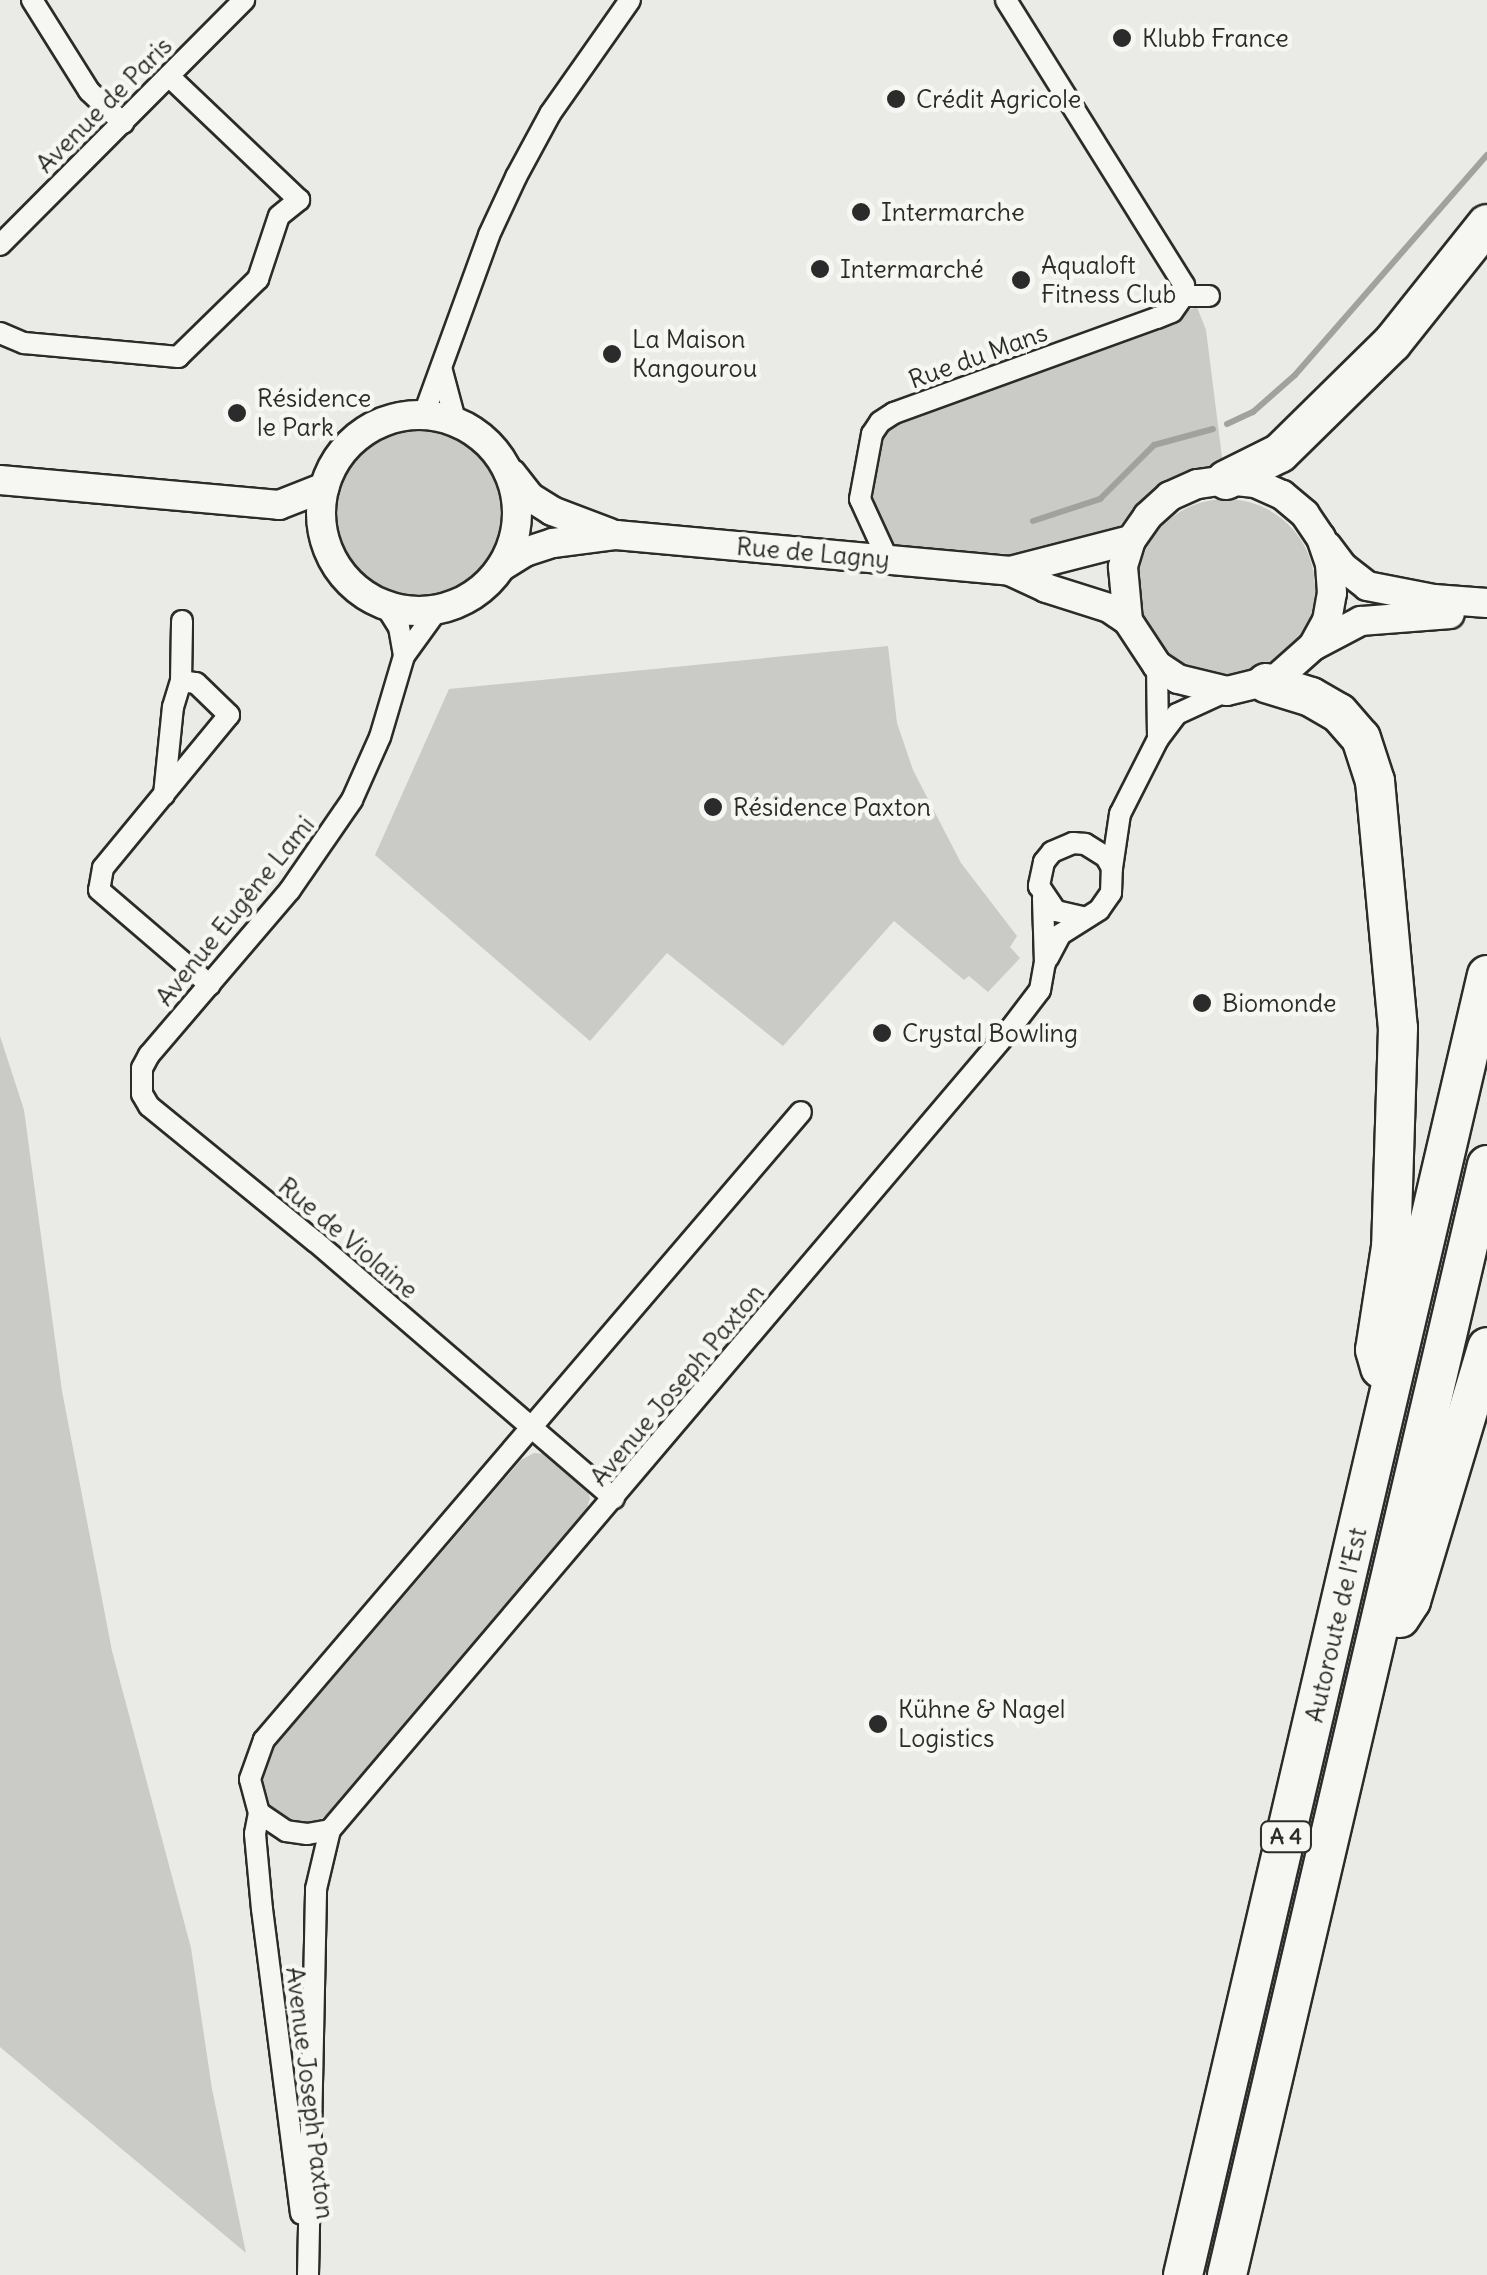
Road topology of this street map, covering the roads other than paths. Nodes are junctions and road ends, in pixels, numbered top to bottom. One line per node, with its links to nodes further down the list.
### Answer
1 (32, 0): 6 (street)
2 (244, 0): 5 (street, Avenue de Paris)
3 (630, 0): 12 (street)
4 (1006, 0): 9 (street)
5 (169, 76): 6 (street, Avenue de Paris); 11 (street)
6 (123, 123): 8 (street, Avenue de Paris)
7 (1487, 224): 17 (highway)
8 (2, 238)
9 (1183, 296): 10 (street); 24 (street, Rue du Mans)
10 (1208, 296)
11 (0, 333)
12 (442, 372): 13 (street); 14 (street)
13 (424, 414): 14 (main road); 18 (main road)
14 (455, 420): 15 (main road)
15 (507, 468): 20 (main road, Rue de Lagny); 25 (main road)
16 (0, 480): 19 (main road)
17 (1226, 480): 22 (main road); 23 (main road)
18 (324, 487): 19 (main road); 21 (main road)
19 (279, 505): 21 (main road)
20 (616, 535): 24 (main road, Rue de Lagny); 25 (main road, Rue de Lagny)
21 (324, 537): 28 (main road)
22 (1321, 538): 27 (main road); 33 (main road)
23 (1131, 540): 26 (main road, Rue de Lagny); 32 (main road)
24 (888, 560): 26 (main road, Rue de Lagny)
25 (501, 567): 29 (main road)
26 (1010, 571): 32 (main road, Rue de Lagny)
27 (1487, 603)
28 (385, 605): 29 (main road); 34 (street)
29 (438, 610): 34 (street, Avenue Eugène Lami)
30 (1487, 616): 33 (main road)
31 (182, 621): 36 (street)
32 (1128, 621): 35 (main road)
33 (1314, 646): 37 (main road)
34 (404, 656): 48 (street, Avenue Eugène Lami)
35 (1157, 665): 38 (main road); 39 (street)
36 (180, 681): 40 (street); 40 (street)
37 (1266, 683): 38 (main road); 53 (highway)
38 (1227, 692): 39 (street)
39 (1158, 739): 41 (street)
40 (164, 796): 48 (street)
41 (1120, 814): 42 (street); 43 (street)
42 (1073, 843): 43 (street); 44 (street)
43 (1112, 868): 45 (street)
44 (1043, 898): 45 (street); 46 (street, Avenue Joseph Paxton)
45 (1082, 917): 46 (street, Avenue Joseph Paxton)
46 (1045, 963): 55 (street, Avenue Joseph Paxton)
47 (1487, 975): 53 (highway, Autoroute de l’Est / A 4)
48 (210, 985): 49 (street, Avenue Eugène Lami)
49 (140, 1081): 54 (street, Rue de Violaine)
50 (801, 1112): 54 (street, Avenue Joseph Paxton)
51 (1487, 1165): 56 (highway, Autoroute de l’Est / A 4)
52 (1487, 1347): 56 (highway)
53 (1388, 1398): 60 (highway, Autoroute de l’Est / A 4)
54 (532, 1428): 55 (street, Rue de Violaine); 57 (street, Avenue Joseph Paxton)
55 (614, 1498): 58 (street, Avenue Joseph Paxton)
56 (1369, 1667): 61 (highway, Autoroute de l’Est / A 4)
57 (259, 1813): 58 (street); 59 (street, Avenue Joseph Paxton)
58 (330, 1830): 59 (street, Avenue Joseph Paxton)
59 (308, 2268)
60 (1184, 2275)
61 (1227, 2275)

